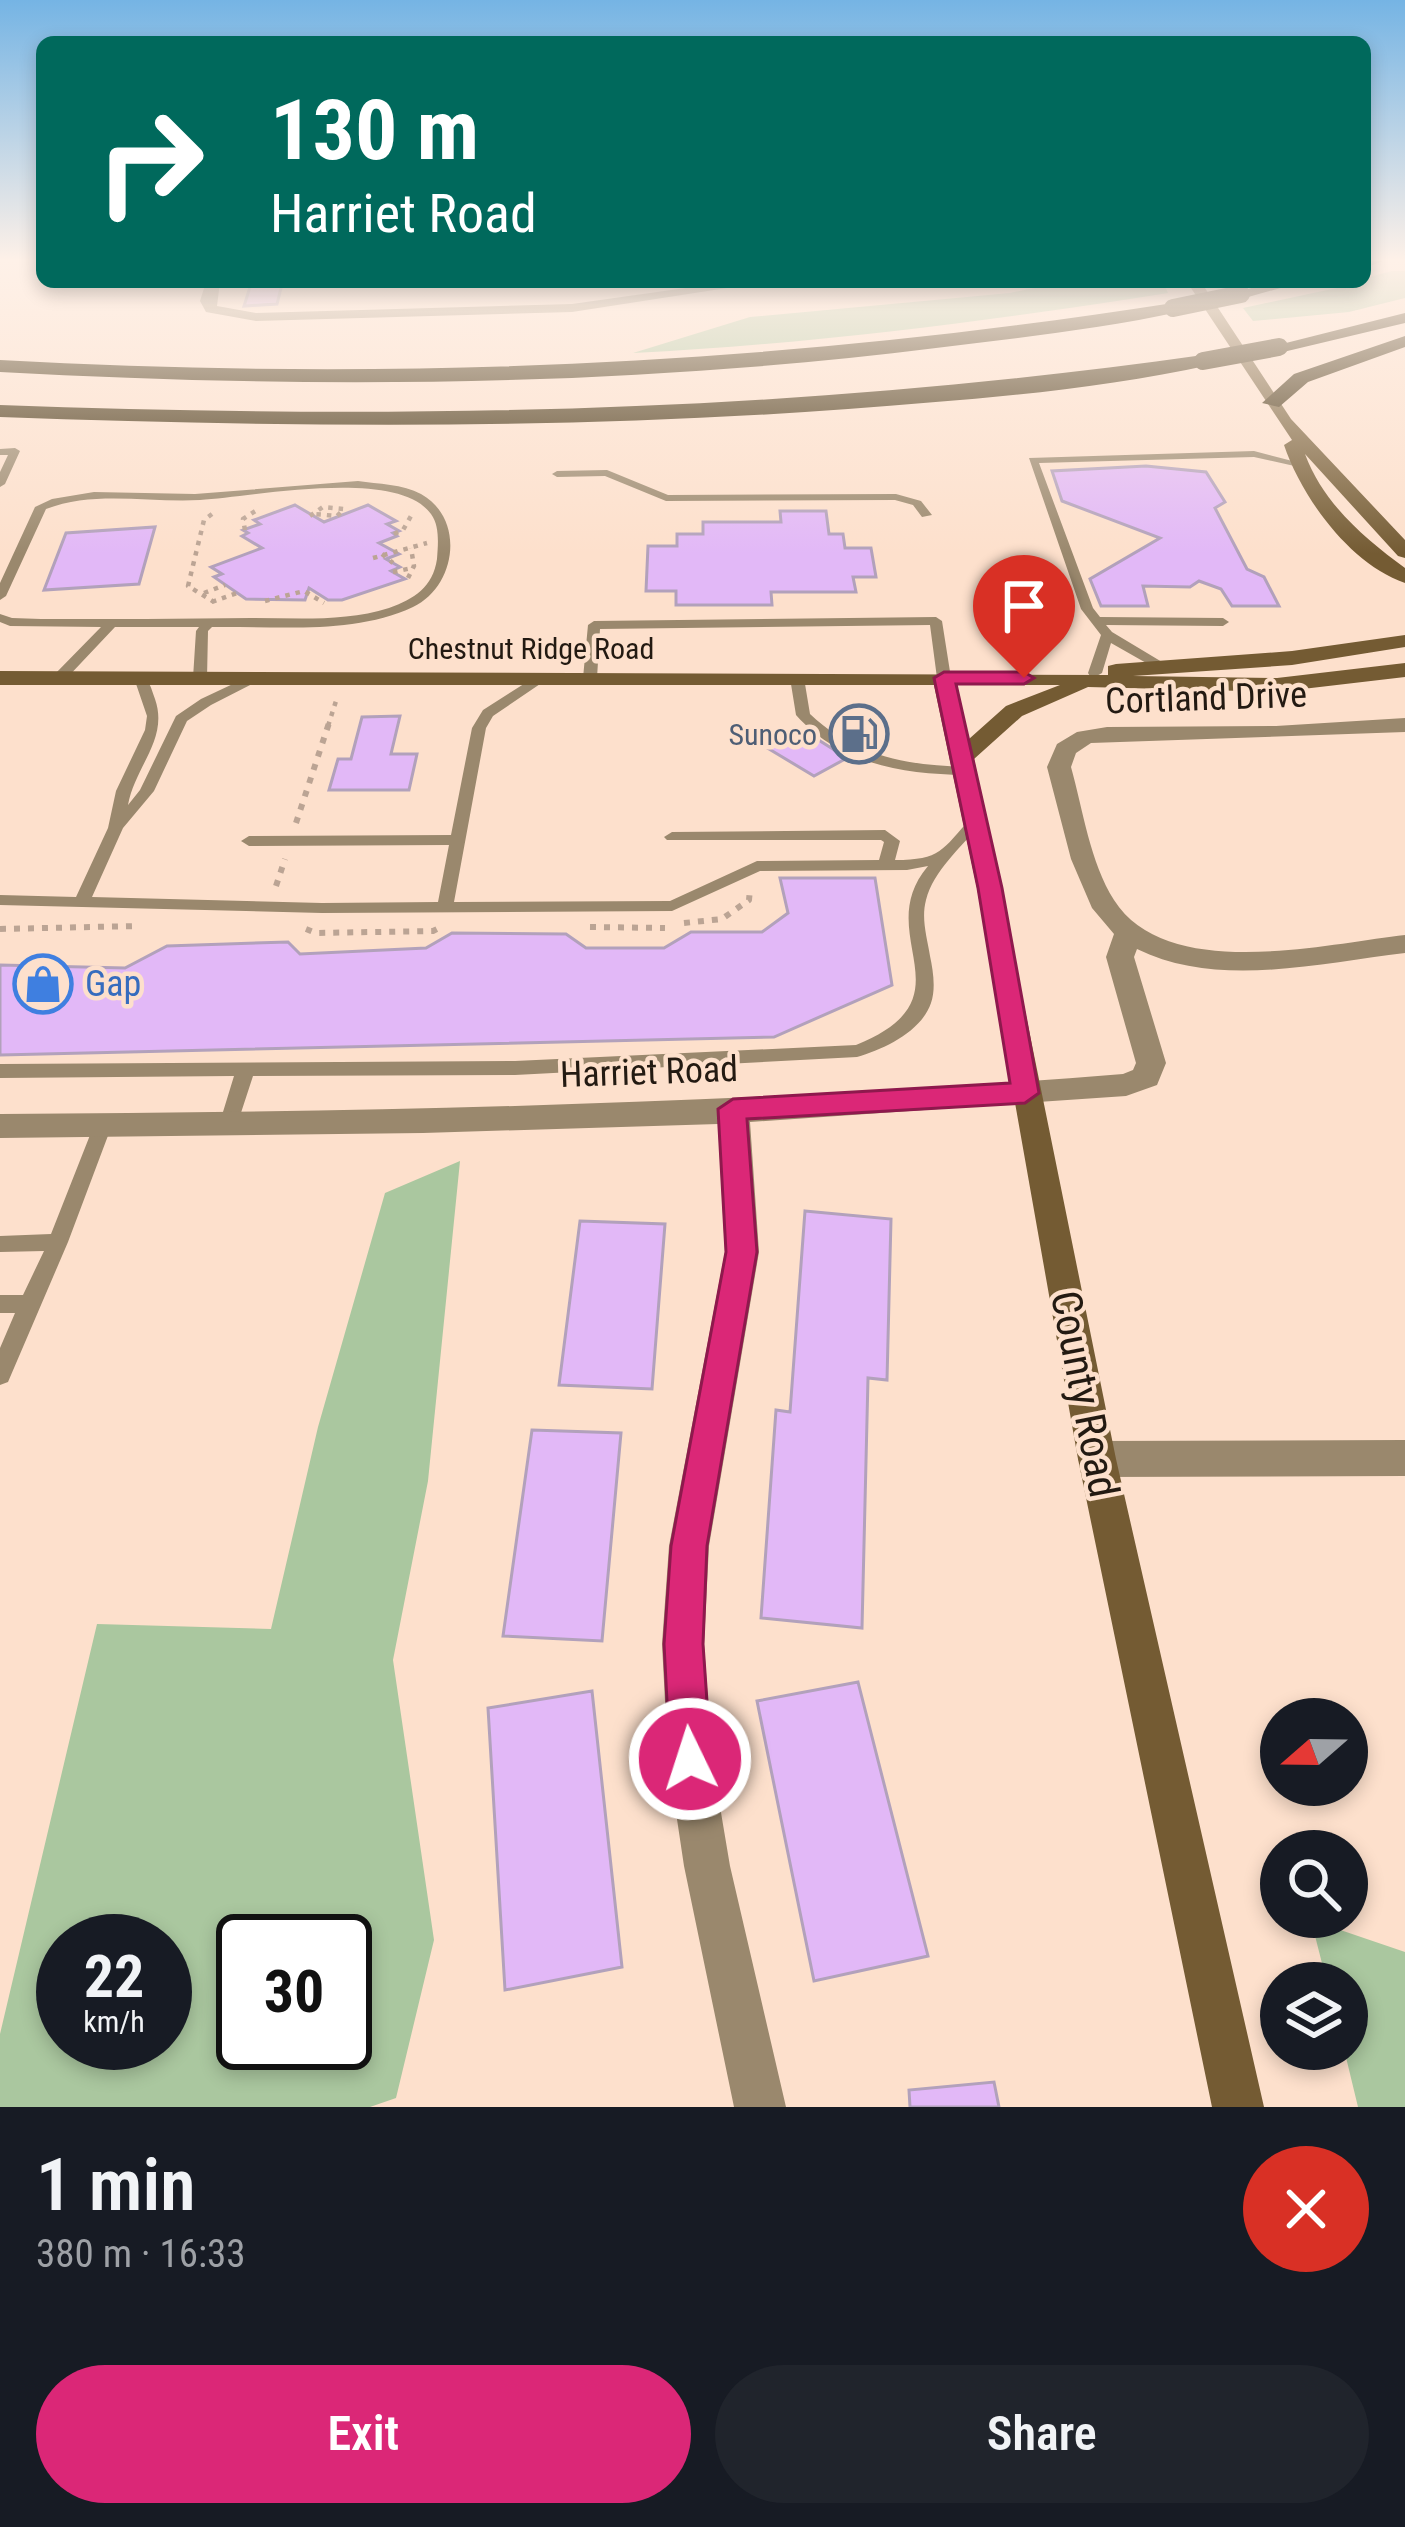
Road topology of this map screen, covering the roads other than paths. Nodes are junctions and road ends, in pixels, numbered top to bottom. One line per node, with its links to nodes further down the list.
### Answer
1 (776, 357): 5 (highway, bridge)
2 (1223, 357): 7 (highway, bridge)
3 (1243, 357): 6 (main road)
4 (1359, 357): 6 (highway)
5 (0, 367)
6 (1272, 403): 8 (main road)
7 (0, 411)
8 (1288, 432): 10 (lane); 11 (main road); 16 (main road)
9 (0, 452): 13 (lane)
10 (1232, 454): 11 (lane); 24 (lane)
11 (1299, 464): 15 (main road)
12 (557, 475): 14 (lane)
13 (0, 484)
14 (926, 515)
15 (1359, 544): 17 (main road); 19 (main road)
16 (1405, 552)
17 (1405, 577)
18 (0, 596): 23 (lane)
19 (1405, 601)
20 (0, 618): 22 (lane)
21 (1223, 622): 24 (lane)
22 (112, 623): 23 (lane); 31 (lane)
23 (208, 623): 32 (lane)
24 (1103, 628): 26 (lane); 29 (lane)
25 (1402, 639): 26 (main road, Chestnut Ridge Road)
26 (1160, 665): 29 (main road, Chestnut Ridge Road)
27 (1405, 670): 29 (main road, Chestnut Ridge Road)
28 (141, 677): 31 (main road, Chestnut Ridge Road); 32 (main road, Chestnut Ridge Road); 41 (lane)
29 (1094, 677): 36 (main road, Chestnut Ridge Road); 39 (main road)
30 (0, 678): 31 (main road, Chestnut Ridge Road)
31 (58, 678)
32 (200, 678): 33 (main road, Chestnut Ridge Road)
33 (257, 678): 37 (main road, Chestnut Ridge Road); 41 (lane)
34 (590, 678): 35 (main road, Chestnut Ridge Road); 36 (lane); 37 (main road, Chestnut Ridge Road)
35 (796, 678): 36 (main road, Chestnut Ridge Road); 39 (lane)
36 (944, 678): 39 (main road, County Road)
37 (538, 679): 43 (lane)
38 (1405, 725): 50 (street, Cortland Drive)
39 (963, 764): 40 (main road, County Road)
40 (976, 821): 45 (lane); 54 (main road, County Road)
41 (116, 828): 48 (lane)
42 (672, 837): 46 (lane)
43 (458, 840): 44 (lane); 49 (lane)
44 (249, 841)
45 (943, 859): 46 (lane); 53 (lane)
46 (886, 865): 49 (lane)
47 (0, 900): 48 (lane)
48 (83, 900): 49 (lane)
49 (445, 908)
50 (1128, 932): 51 (street); 54 (street, Harriet Road)
51 (1405, 944)
52 (0, 1071): 53 (lane)
53 (245, 1071): 57 (lane)
54 (1025, 1093): 55 (street, Harriet Road); 65 (main road, County Road)
55 (733, 1109): 57 (street, Harriet Road); 66 (street)
56 (104, 1125): 57 (street, Harriet Road); 58 (street, Harriet Road); 59 (lane)
57 (227, 1125)
58 (0, 1126)
59 (58, 1242): 60 (lane); 62 (lane)
60 (0, 1244)
61 (0, 1304): 62 (lane)
62 (29, 1304): 63 (lane)
63 (0, 1375)
64 (1405, 1458): 65 (street)
65 (1097, 1459): 67 (main road, County Road)
66 (760, 2107)
67 (1238, 2107)

